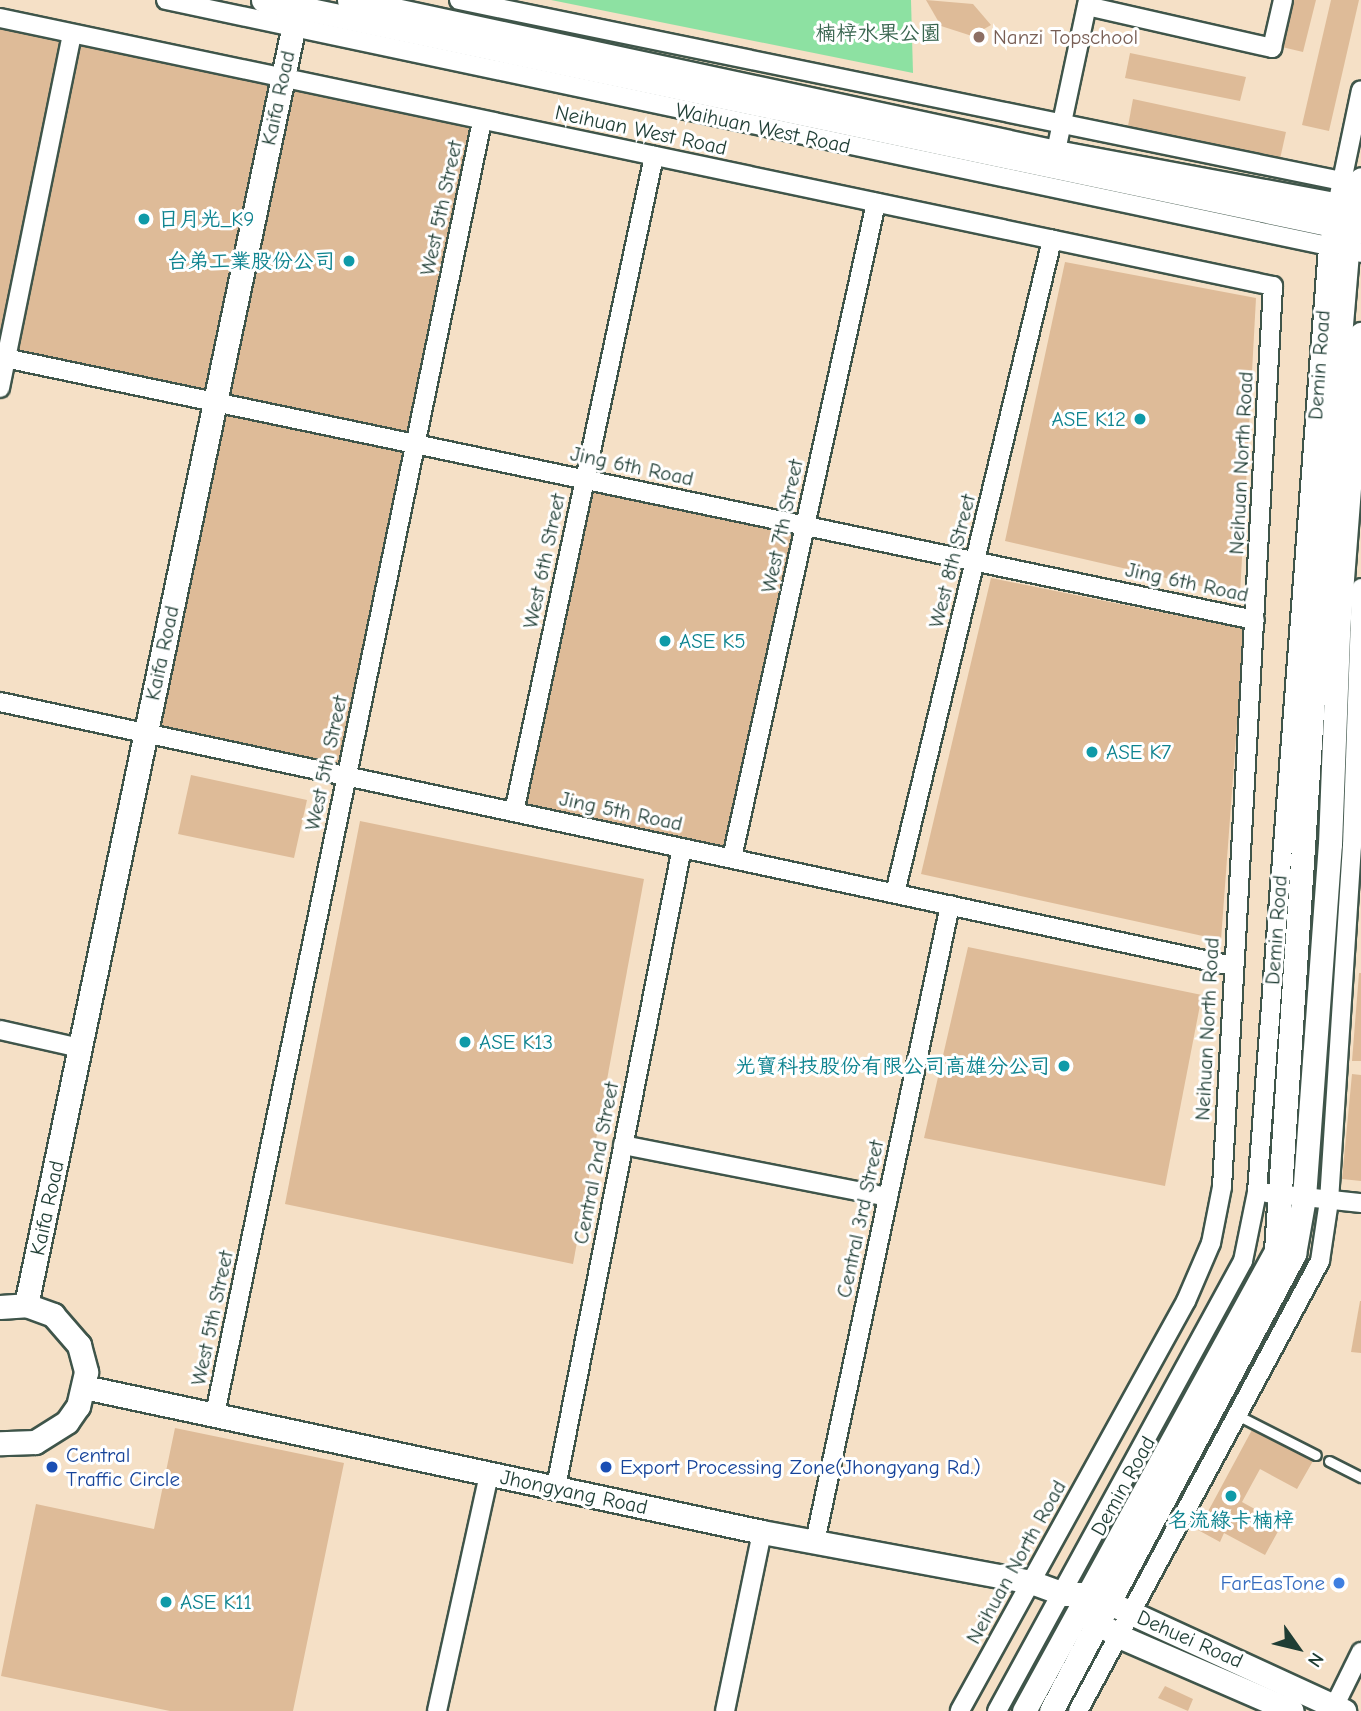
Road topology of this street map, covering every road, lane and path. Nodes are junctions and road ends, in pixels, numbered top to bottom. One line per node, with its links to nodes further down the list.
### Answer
1 (166, 0): 8 (street, Waihuan West Road)
2 (263, 0): 8 (street, Waihuan West Road)
3 (349, 0): 11 (street, Waihuan West Road)
4 (459, 0): 6 (street)
5 (1283, 0): 7 (street)
6 (481, 2): 11 (street); 15 (street)
7 (1087, 3): 15 (street)
8 (296, 12): 11 (street, Waihuan West Road); 12 (street, Kaifa Road)
9 (0, 18): 10 (street, Neihuan West Road)
10 (72, 34): 12 (street, Neihuan West Road); 24 (street)
11 (471, 46): 17 (street, Waihuan West Road)
12 (282, 79): 14 (street, Neihuan West Road); 26 (street, Kaifa Road)
13 (1361, 90): 18 (street, Demin Road)
14 (482, 121): 16 (street, Neihuan West Road); 27 (street, West 5th Street)
15 (1061, 127): 17 (street); 18 (street)
16 (653, 156): 19 (street, Neihuan West Road); 28 (street, West 6th Street)
17 (1052, 170): 20 (street, Waihuan West Road)
18 (1355, 183): 20 (street, Demin Road)
19 (876, 203): 21 (street, Neihuan West Road); 30 (street, West 7th Street)
20 (1348, 229): 29 (street, Demin Road)
21 (1052, 240): 22 (street, Neihuan West Road); 31 (street, West 8th Street)
22 (1273, 286): 33 (street, Neihuan North Road)
23 (1361, 334): 29 (street, Demin Road)
24 (3, 358): 25 (street); 26 (street, Jing 6th Road)
25 (0, 388)
26 (215, 402): 27 (street, Jing 6th Road); 36 (street, Kaifa Road)
27 (415, 444): 28 (street, Jing 6th Road); 37 (street, West 5th Street)
28 (584, 480): 30 (street, Jing 6th Road); 38 (street, West 6th Street)
29 (1336, 503): 34 (street, Demin Road); 34 (street, Demin Road)
30 (805, 526): 31 (street, Jing 6th Road); 42 (street, West 7th Street)
31 (975, 561): 33 (street, Jing 6th Road); 43 (street, West 8th Street)
32 (1361, 587): 34 (street, Demin Road)
33 (1255, 620): 45 (street, Neihuan North Road)
34 (1334, 631): 39 (street, Demin Road); 40 (street, Demin Road)
35 (0, 702): 36 (street, Jing 5th Road)
36 (146, 733): 37 (street, Jing 5th Road); 47 (street, Kaifa Road)
37 (347, 776): 38 (street, Jing 5th Road); 57 (street, West 5th Street)
38 (514, 812): 41 (street, Jing 5th Road)
39 (1283, 838): 40 (street); 49 (street, Demin Road)
40 (1337, 845): 50 (street, Demin Road); 52 (street, Demin Road)
41 (682, 848): 42 (street, Jing 5th Road); 48 (street, Central 2nd Street)
42 (732, 858): 43 (street, Jing 5th Road)
43 (895, 893): 44 (street, Jing 5th Road)
44 (950, 905): 45 (street, Jing 5th Road); 51 (street, Central 3rd Street)
45 (1233, 966): 67 (street, Neihuan North Road)
46 (0, 1030): 47 (street)
47 (80, 1048): 54 (street, Kaifa Road)
48 (623, 1145): 51 (street); 64 (street, Central 2nd Street)
49 (1257, 1192): 50 (street); 68 (street, Demin Road)
50 (1293, 1196): 52 (street); 69 (street, Demin Road)
51 (888, 1198): 66 (street, Central 3rd Street)
52 (1329, 1201): 53 (street); 58 (street, Demin Road)
53 (1361, 1203)
54 (26, 1305): 55 (street); 56 (street)
55 (0, 1307)
56 (85, 1387): 57 (street, Jhongyang Road); 59 (street)
57 (215, 1414): 62 (street, Jhongyang Road)
58 (1239, 1416): 60 (lane); 70 (street, Demin Road)
59 (0, 1443)
60 (1316, 1455)
61 (1329, 1461): 63 (lane)
62 (489, 1474): 64 (street, Jhongyang Road); 74 (street)
63 (1361, 1478)
64 (556, 1488): 65 (street, Jhongyang Road)
65 (762, 1532): 66 (street, Jhongyang Road); 75 (street)
66 (815, 1542): 67 (street, Jhongyang Road)
67 (1031, 1582): 68 (street, Jhongyang Road); 76 (street, Neihuan North Road)
68 (1064, 1594): 69 (street, Jhongyang Road); 77 (street, Demin Road)
69 (1095, 1608): 70 (street, Dehuei Road); 71 (street, Dehuei Road); 78 (street, Demin Road); 79 (street, Demin Road)
70 (1133, 1614): 71 (street, Demin Road); 73 (street, Dehuei Road)
71 (1121, 1637): 80 (street, Demin Road); 81 (street, Dehuei Road)
72 (1361, 1652): 73 (street)
73 (1337, 1709)
74 (437, 1711)
75 (725, 1711)
76 (960, 1711)
77 (997, 1711)
78 (1024, 1711)
79 (1051, 1711)
80 (1079, 1711)
81 (1292, 1711)

